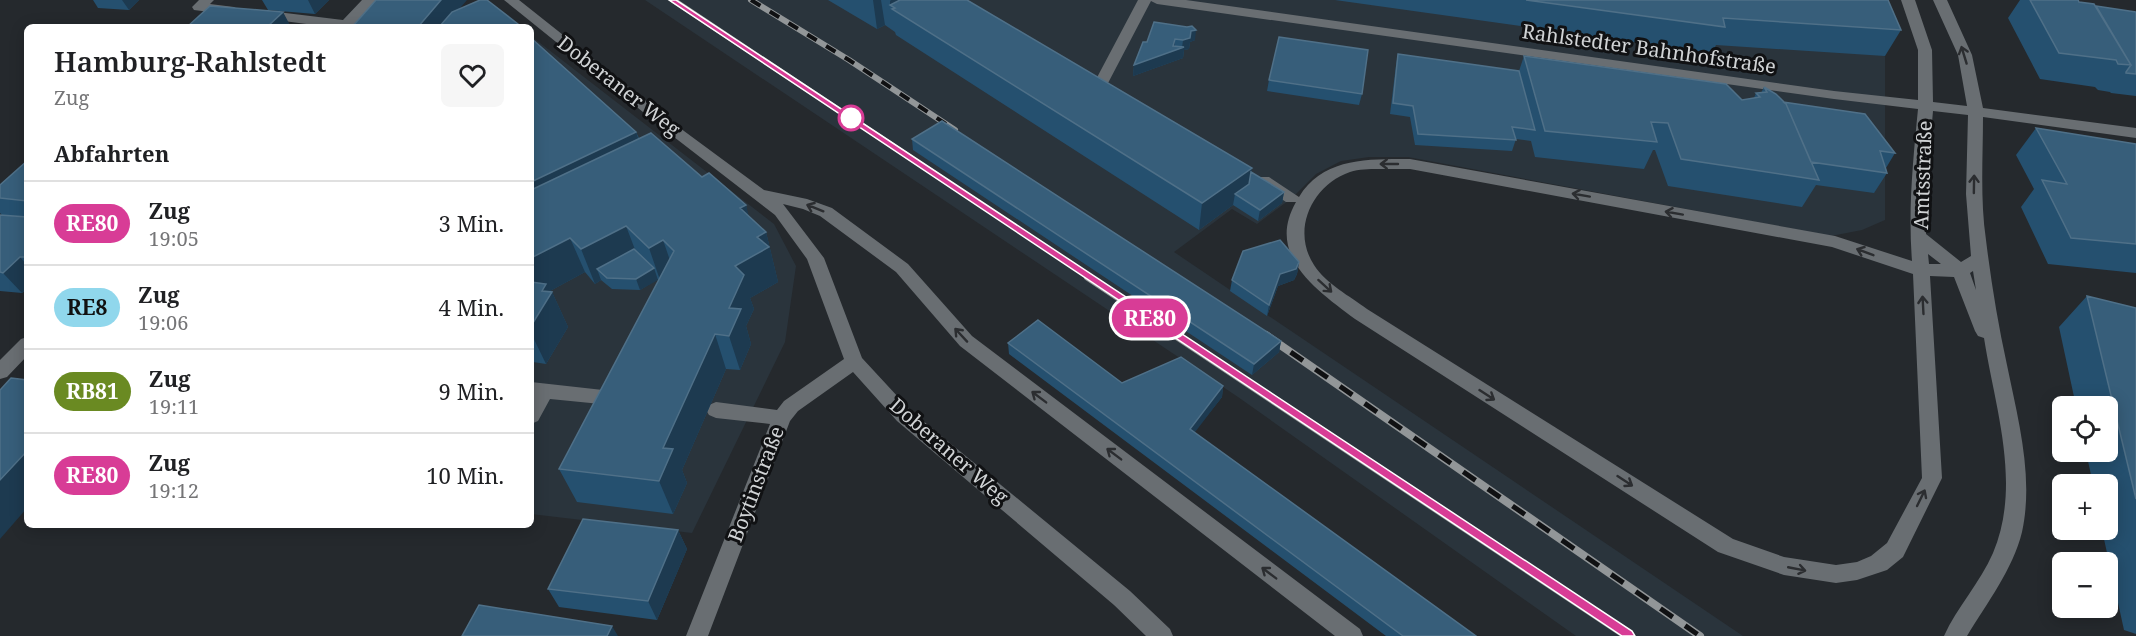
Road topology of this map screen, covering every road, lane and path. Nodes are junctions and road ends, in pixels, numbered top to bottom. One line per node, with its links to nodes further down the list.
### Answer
1 (207, 0): 8 (street)
2 (370, 0): 9 (street)
3 (511, 0): 15 (street, Doberaner Weg)
4 (1145, 0): 10 (street)
5 (1157, 0): 11 (street, Rahlstedter Bahnhofstraße)
6 (1908, 0): 11 (street, Amtsstraße)
7 (1940, 0): 12 (street, Amtsstraße, one-way to 7)
8 (330, 24)
9 (347, 24)
10 (1100, 85)
11 (1926, 106): 12 (street, Rahlstedter Bahnhofstraße); 17 (street, Amtsstraße)
12 (1976, 112): 13 (street, Rahlstedter Bahnhofstraße); 18 (street, Amtsstraße, one-way to 12)
13 (2136, 133)
14 (1251, 174): 16 (street)
15 (761, 194): 22 (street, Doberaner Weg); 32 (street, one-way to 15)
16 (1292, 198)
17 (1918, 236): 19 (street); 20 (street, Amtsstraße)
18 (1980, 259): 20 (street); 23 (street, Amtsstraße)
19 (1921, 270): 19 (street, one-way to 19); 20 (street)
20 (1960, 271): 23 (street, Amtsstraße)
21 (24, 347): 24 (street)
22 (854, 361): 29 (street, Boytinstraße); 31 (street, Doberaner Weg)
23 (1997, 363): 33 (street, Amtsstraße)
24 (0, 372)
25 (538, 390): 26 (street); 27 (street)
26 (623, 399)
27 (534, 405)
28 (716, 410): 29 (street)
29 (782, 418): 30 (street, Boytinstraße)
30 (697, 636)
31 (1162, 636)
32 (1352, 636)
33 (1955, 636)

